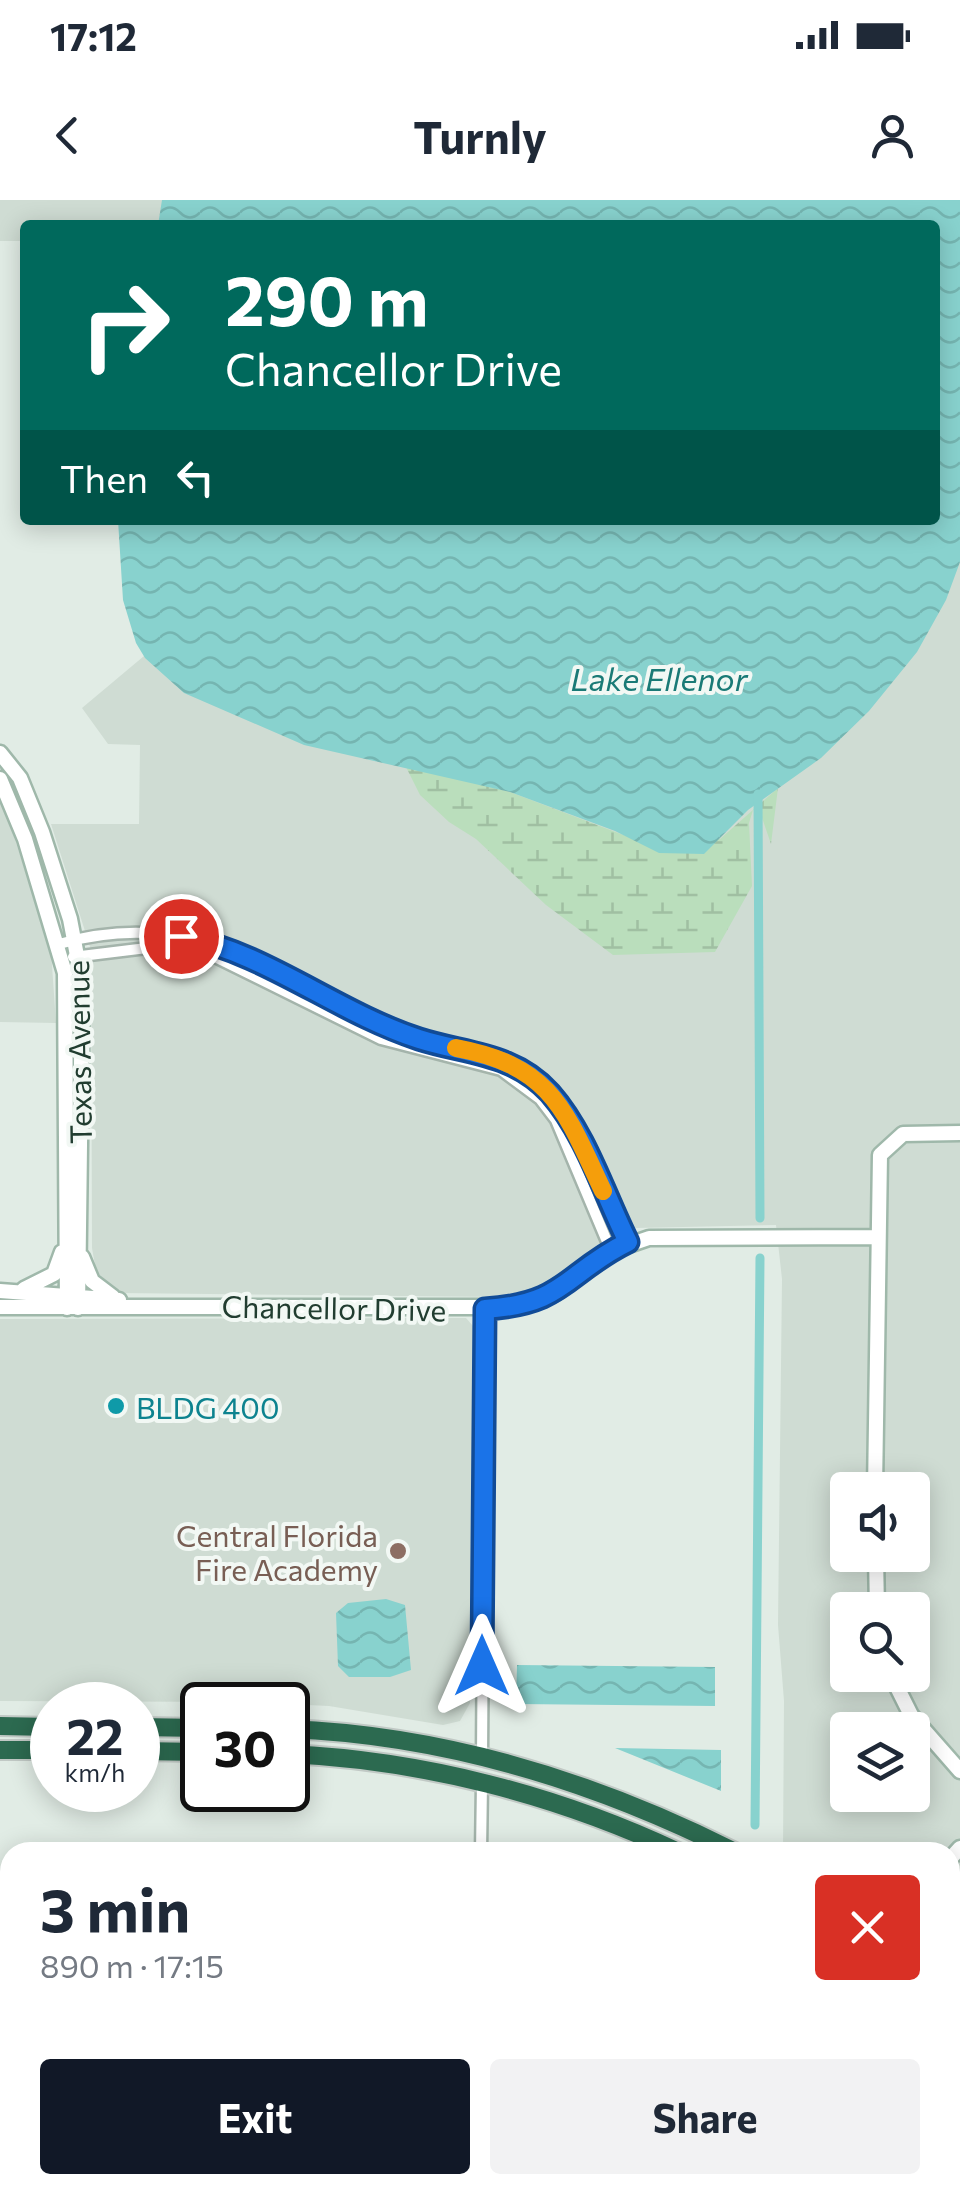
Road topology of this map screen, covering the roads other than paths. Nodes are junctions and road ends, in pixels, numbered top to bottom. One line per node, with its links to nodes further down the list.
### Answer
1 (0, 753): 2 (street, Texas Avenue)
2 (20, 778): 3 (street); 4 (street, Texas Avenue)
3 (2, 782): 5 (street, Texas Avenue)
4 (42, 832): 5 (street); 6 (street, Texas Avenue)
5 (25, 839): 7 (street, Texas Avenue)
6 (75, 940): 7 (street, Texas Avenue); 13 (street)
7 (66, 953): 8 (street, Texas Avenue); 9 (street, Texas Avenue); 15 (street)
8 (66, 1004): 9 (street); 12 (street, Texas Avenue)
9 (82, 1004): 14 (street, Texas Avenue)
10 (960, 1133): 11 (street)
11 (877, 1238): 13 (street, Chancellor Drive); 22 (street)
12 (64, 1239): 16 (street); 18 (street, Texas Avenue)
13 (628, 1242): 15 (street, Chancellor Drive)
14 (79, 1246): 17 (street); 18 (street, Texas Avenue)
15 (611, 1250): 21 (street, Chancellor Drive)
16 (4, 1291): 18 (street, Chancellor Drive)
17 (120, 1300): 18 (street, Chancellor Drive); 19 (street, Chancellor Drive)
18 (72, 1302): 19 (street, Chancellor Drive); 20 (street, Chancellor Drive)
19 (190, 1306): 21 (street, Chancellor Drive)
20 (0, 1307)
21 (485, 1309): 30 (street)
22 (875, 1472)
23 (900, 1692): 32 (street)
24 (0, 1726): 25 (highway)
25 (30, 1726)
26 (310, 1731): 30 (highway)
27 (0, 1750): 28 (highway)
28 (30, 1750)
29 (310, 1757): 33 (highway)
30 (482, 1757): 31 (highway); 33 (highway)
31 (534, 1771): 34 (highway); 37 (highway)
32 (960, 1771)
33 (433, 1772): 34 (highway)
34 (482, 1783): 35 (street); 36 (highway)
35 (481, 1842)
36 (653, 1842)
37 (713, 1842)

